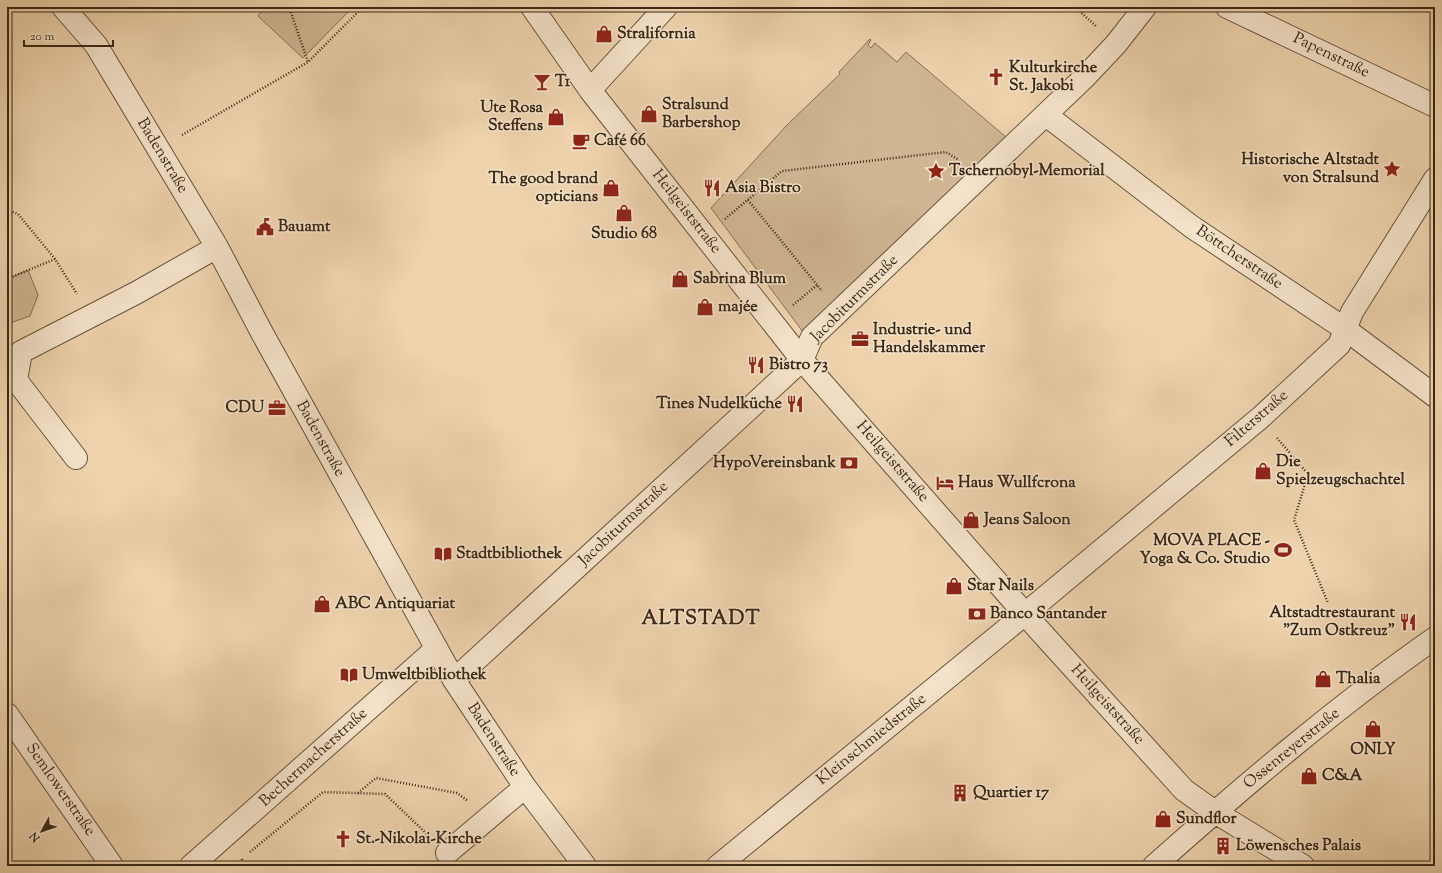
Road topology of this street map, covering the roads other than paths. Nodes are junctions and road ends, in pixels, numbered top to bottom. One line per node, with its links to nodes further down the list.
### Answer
1 (63, 7): 10 (street, Badenstraße)
2 (532, 7): 6 (street, Heilgeiststraße)
3 (666, 7): 6 (street)
4 (1144, 7): 8 (street, Jacobiturmstraße)
5 (1227, 7): 7 (street, Papenstraße)
6 (590, 90): 12 (street, Heilgeiststraße)
7 (1435, 106)
8 (1046, 115): 11 (street, Böttcherstraße); 12 (street, Jacobiturmstraße)
9 (1435, 179): 11 (street, Filterstraße)
10 (217, 247): 14 (street); 17 (street, Badenstraße)
11 (1345, 329): 13 (street, Böttcherstraße); 15 (street, Filterstraße)
12 (802, 360): 15 (street, Heilgeiststraße); 18 (street, Jacobiturmstraße)
13 (1435, 396)
14 (76, 458)
15 (1025, 614): 21 (street, Heilgeiststraße); 26 (street, Kleinschmiedstraße)
16 (1435, 638): 21 (street, Ossenreyerstraße)
17 (436, 649): 18 (street, Badenstraße); 24 (street, Bechermacherstraße)
18 (454, 680): 20 (street, Badenstraße)
19 (7, 714): 23 (street, Semlowerstraße)
20 (525, 788): 22 (street); 25 (street, Badenstraße)
21 (1215, 812): 27 (street, Ossenreyerstraße); 28 (street, Heilgeiststraße)
22 (447, 853)
23 (112, 866)
24 (191, 866)
25 (585, 866)
26 (718, 866)
27 (1154, 866)
28 (1303, 866)

